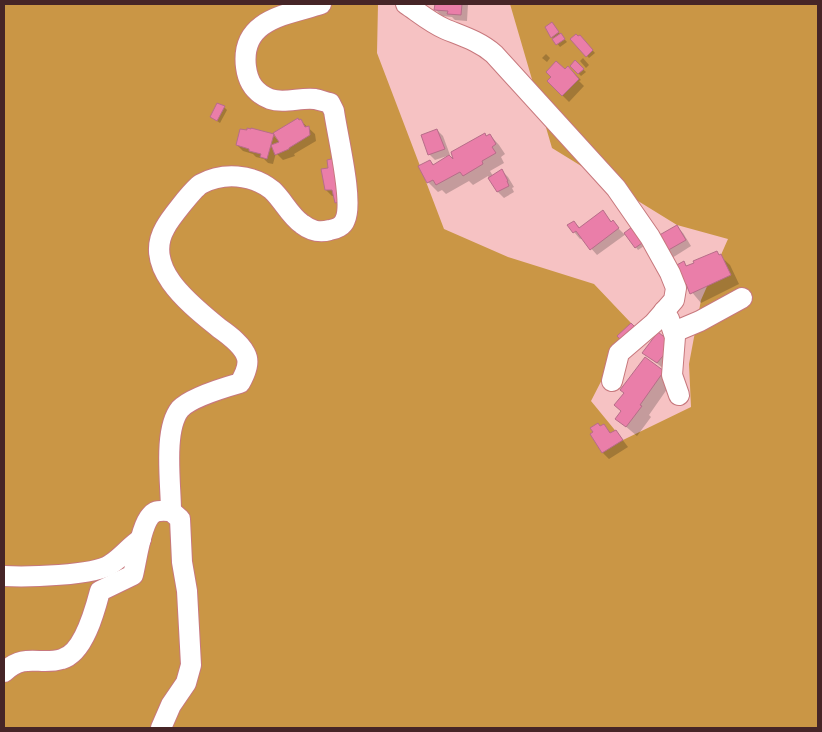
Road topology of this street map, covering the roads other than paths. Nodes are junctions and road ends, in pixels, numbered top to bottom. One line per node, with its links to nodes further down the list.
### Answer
1 (321, 4): 8 (street)
2 (406, 4): 4 (street)
3 (742, 298): 5 (street)
4 (664, 310): 5 (street); 6 (street)
5 (674, 332): 7 (street)
6 (612, 381)
7 (679, 396)
8 (172, 511): 9 (street); 12 (street)
9 (141, 539): 10 (street); 11 (street)
10 (4, 576)
11 (4, 672)
12 (161, 728)

